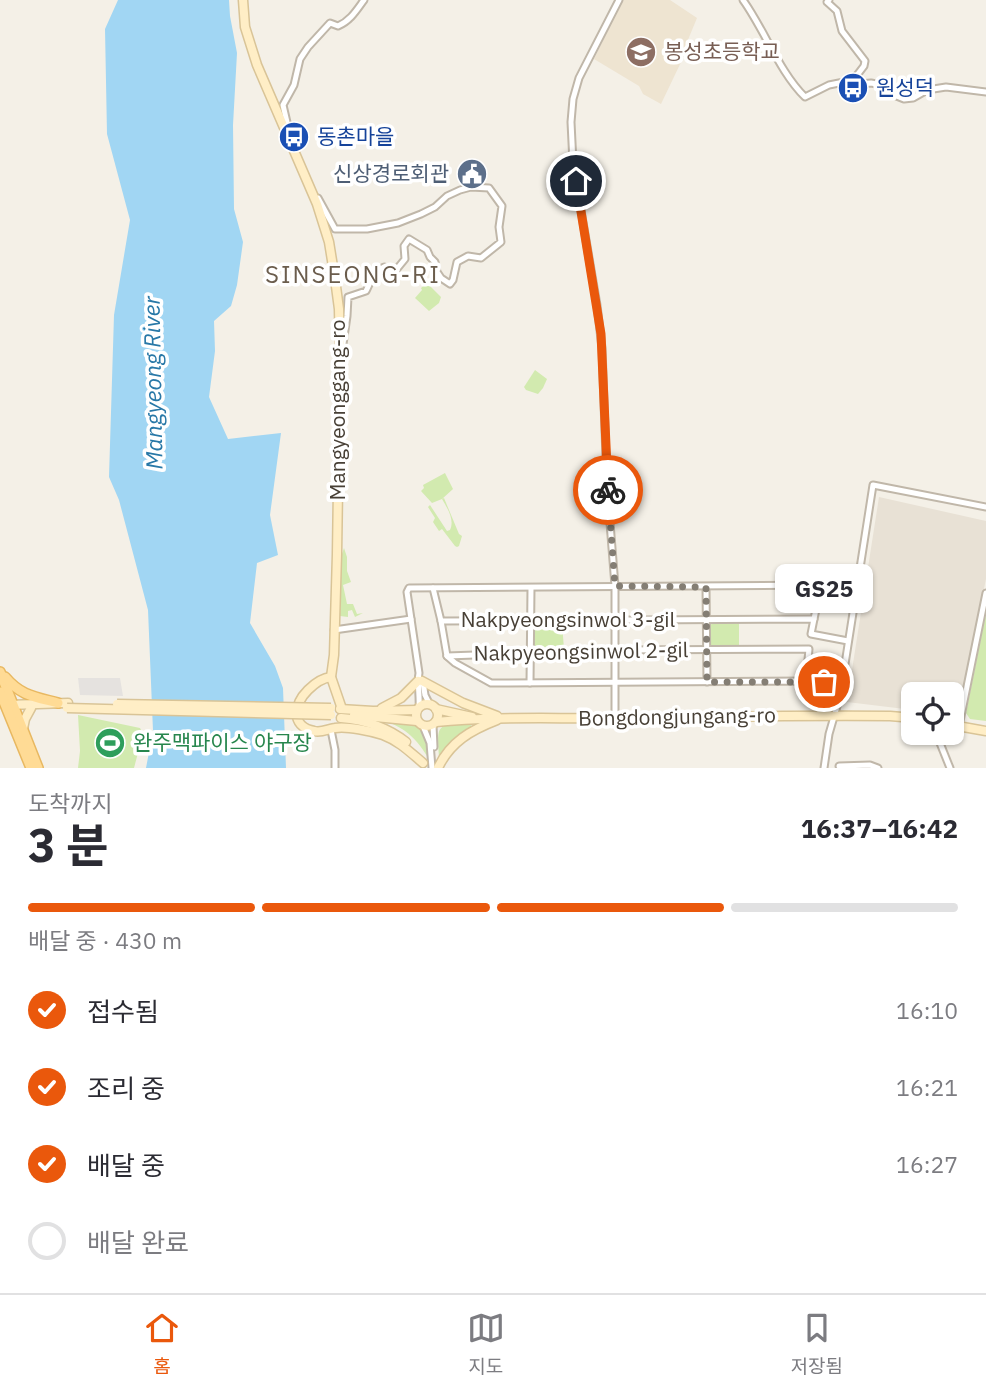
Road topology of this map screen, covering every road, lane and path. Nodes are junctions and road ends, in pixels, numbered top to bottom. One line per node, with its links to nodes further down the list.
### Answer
1 (243, 0): 8 (street, Mangyeonggang-ro)
2 (364, 0): 8 (street)
3 (619, 0): 13 (street)
4 (743, 0): 6 (street)
5 (829, 0): 6 (street)
6 (851, 83): 7 (street)
7 (986, 92)
8 (291, 141): 9 (street, Mangyeonggang-ro)
9 (306, 176): 10 (street, Mangyeonggang-ro); 10 (street)
10 (340, 357): 25 (street, Mangyeonggang-ro)
11 (986, 507): 17 (street)
12 (821, 585): 14 (street); 17 (street); 19 (street)
13 (615, 586): 14 (street); 16 (street); 23 (street)
14 (706, 587): 21 (street)
15 (433, 588): 16 (street); 20 (street); 24 (street)
16 (531, 588): 22 (street)
17 (856, 588): 27 (street)
18 (986, 593): 41 (street)
19 (814, 618): 21 (street, Nakpyeongsinwol 3-gil); 26 (street)
20 (411, 619): 25 (street); 35 (street)
21 (707, 619): 23 (street, Nakpyeongsinwol 3-gil); 30 (street)
22 (530, 620): 23 (street, Nakpyeongsinwol 3-gil); 24 (street, Nakpyeongsinwol 3-gil); 31 (street)
23 (615, 620): 29 (street)
24 (441, 621): 32 (street, Nakpyeongsinwol 3-gil)
25 (334, 630): 34 (street, Mangyeonggang-ro)
26 (811, 634): 27 (street); 28 (street)
27 (848, 641): 40 (street)
28 (809, 649): 30 (street, Nakpyeongsinwol 2-gil); 36 (street)
29 (615, 650): 30 (street, Nakpyeongsinwol 2-gil); 31 (street, Nakpyeongsinwol 2-gil); 37 (street)
30 (707, 650): 38 (street)
31 (530, 652): 32 (street, Nakpyeongsinwol 2-gil); 39 (street)
32 (447, 656): 39 (street)
33 (0, 671): 43 (main road); 44 (main road)
34 (331, 677): 49 (street, Mangyeonggang-ro); 58 (street)
35 (420, 678): 45 (street); 47 (street); 48 (street); 53 (street)
36 (806, 681): 38 (street); 40 (street)
37 (615, 682): 38 (street); 39 (street); 54 (street)
38 (707, 682)
39 (530, 683)
40 (842, 683): 50 (street)
41 (964, 690)
42 (0, 692): 44 (main road)
43 (65, 705): 44 (street); 46 (street); 49 (street, bridge)
44 (9, 707): 46 (street); 61 (main road); 66 (main road)
45 (433, 707): 47 (street, Bongdongjungang-ro); 52 (street, Bongdongjungang-ro); 55 (street)
46 (31, 708): 61 (street)
47 (418, 709): 48 (street, Bongdongjungang-ro); 56 (street)
48 (373, 711): 49 (street, Bongdongjungang-ro)
49 (338, 714): 56 (street, Bongdongjungang-ro); 58 (street); 59 (street); 63 (street)
50 (833, 715): 51 (street, Bongdongjungang-ro); 54 (street, Bongdongjungang-ro); 64 (street)
51 (901, 717)
52 (482, 718): 53 (street, Bongdongjungang-ro); 55 (street, Bongdongjungang-ro)
53 (503, 718): 54 (street, Bongdongjungang-ro); 63 (street)
54 (615, 718)
55 (434, 723): 56 (street, Bongdongjungang-ro); 63 (street)
56 (420, 724): 63 (street)
57 (964, 727): 60 (street)
58 (332, 729): 59 (street); 68 (street)
59 (366, 731): 63 (street)
60 (986, 731)
61 (24, 732): 67 (main road)
62 (941, 745): 70 (street)
63 (431, 767)
64 (825, 767): 65 (street)
65 (839, 767): 69 (street)
66 (31, 768)
67 (38, 768)
68 (335, 768)
69 (878, 768)
70 (950, 768)

